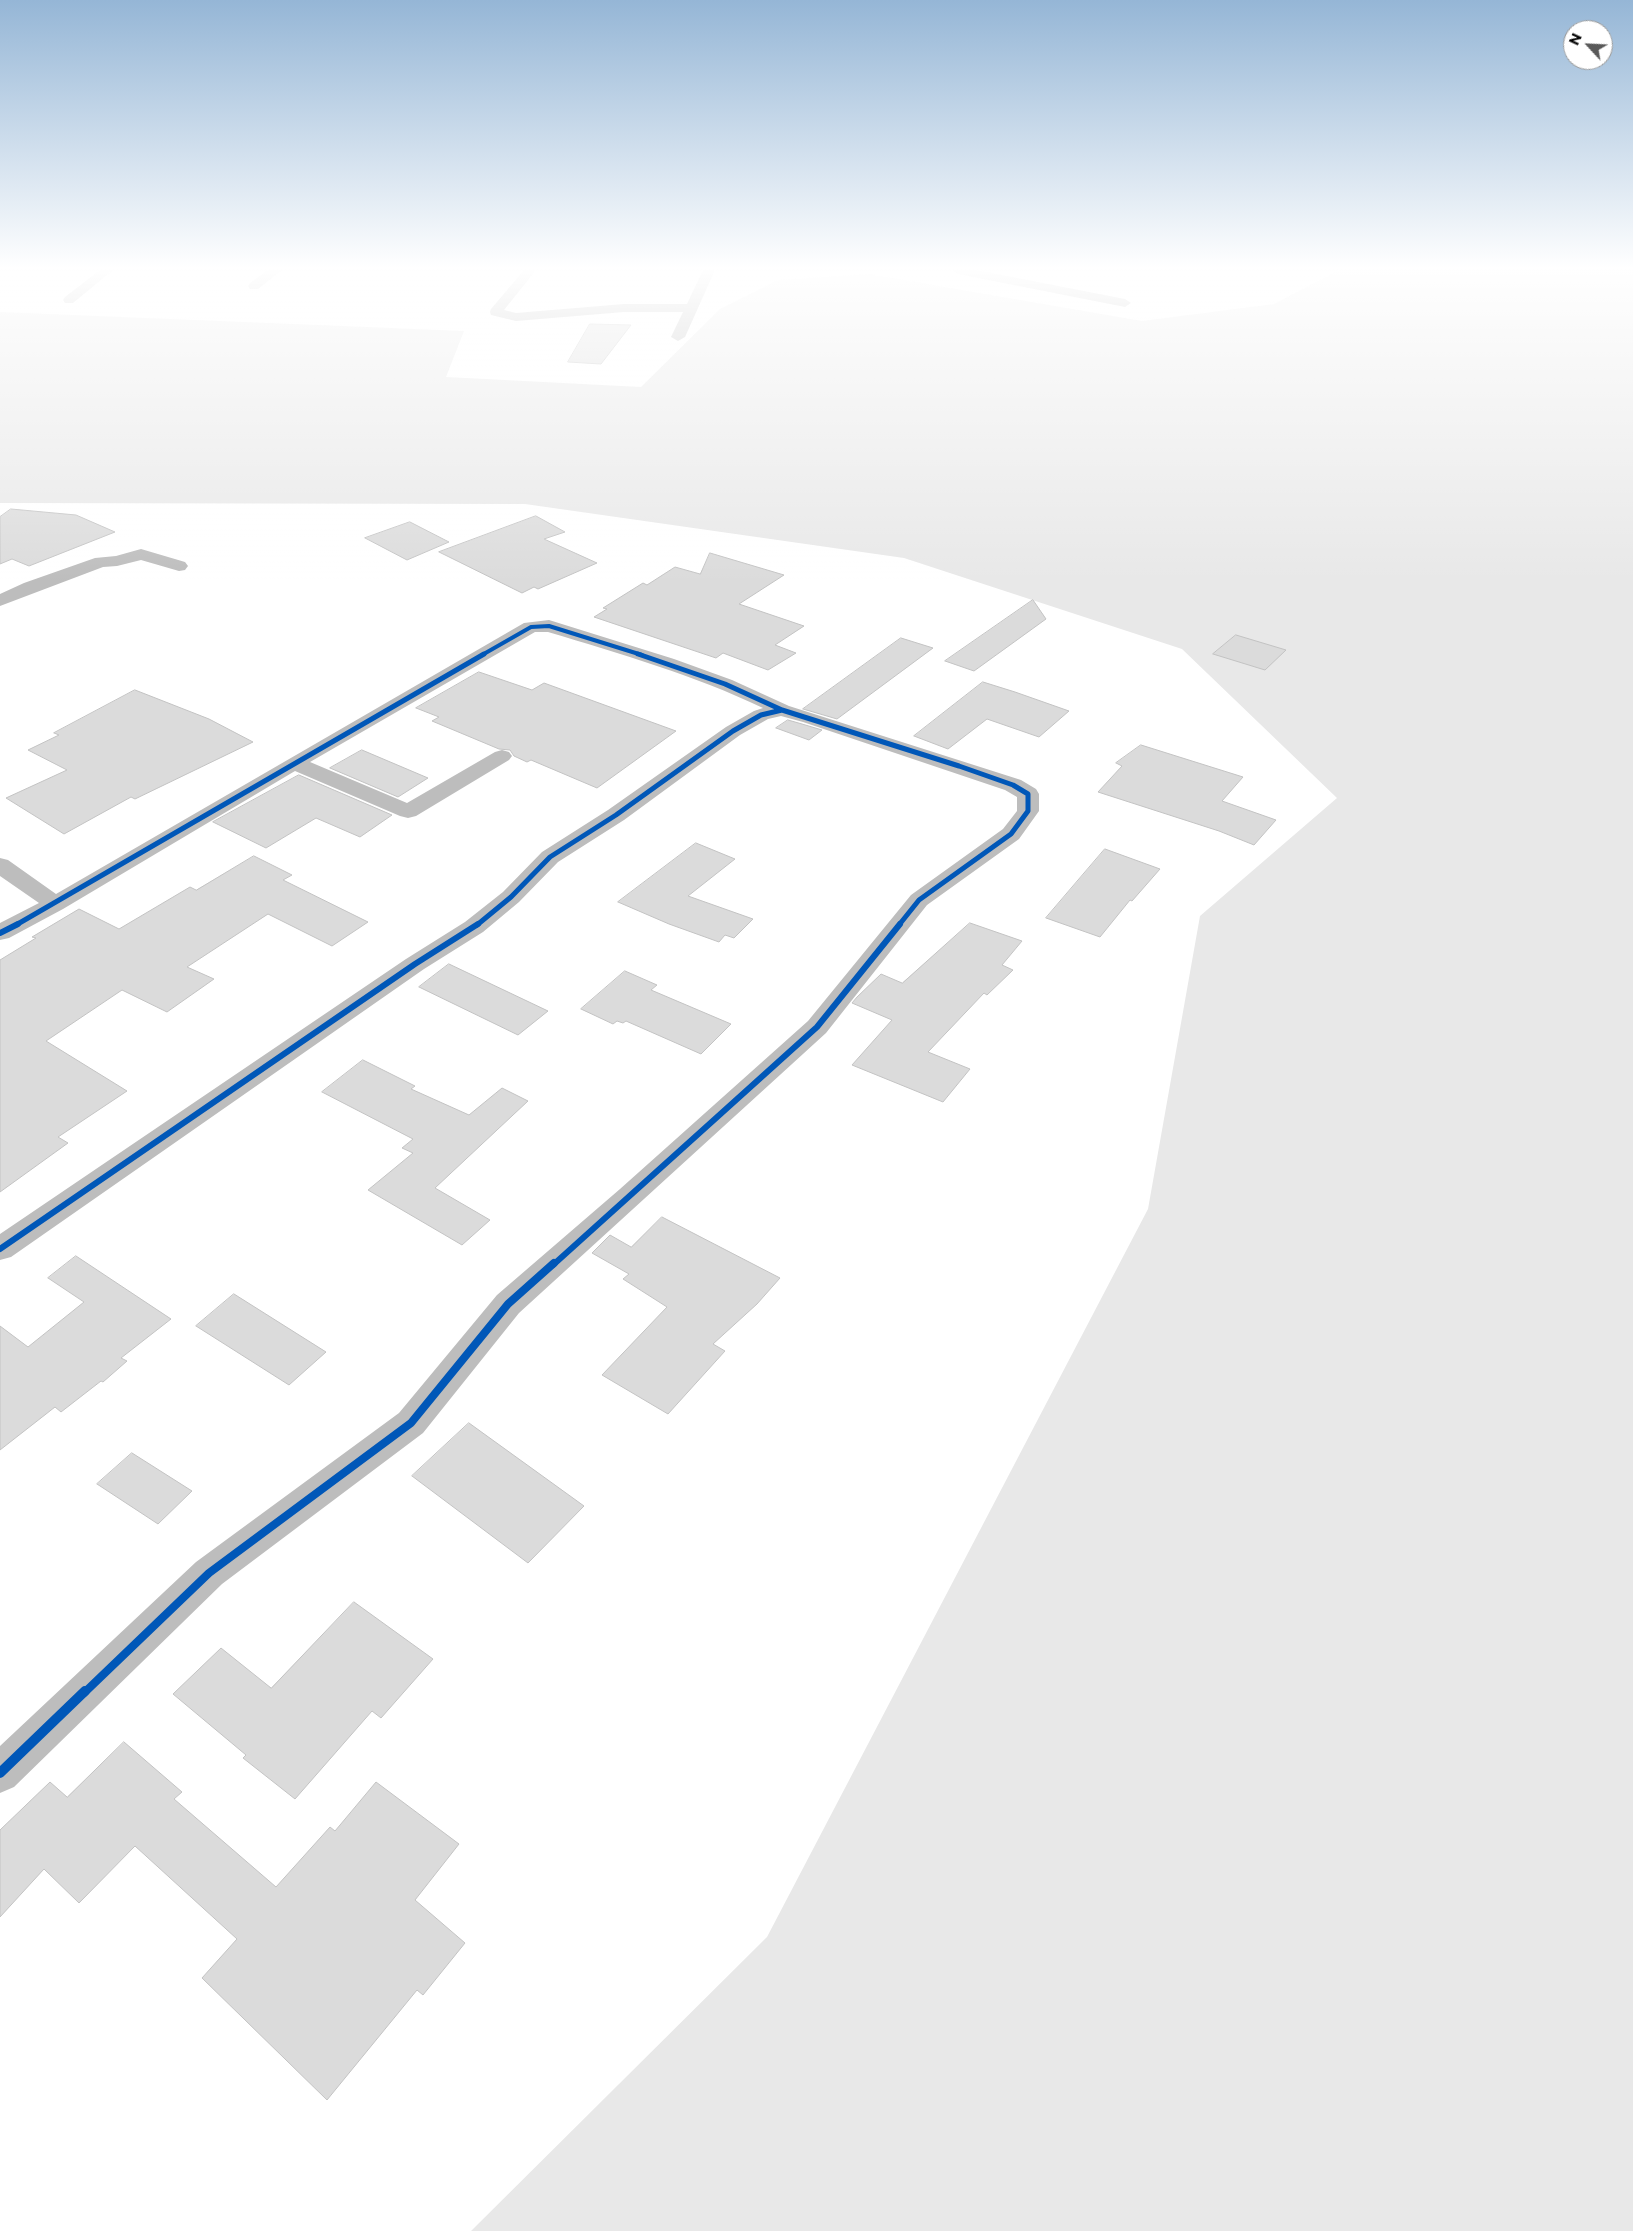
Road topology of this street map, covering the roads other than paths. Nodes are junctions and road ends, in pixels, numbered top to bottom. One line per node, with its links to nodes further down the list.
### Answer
1 (179, 566): 2 (street)
2 (0, 601)
3 (782, 710): 5 (street); 9 (street); 10 (street)
4 (502, 756): 5 (street)
5 (294, 762): 7 (street)
6 (0, 865): 7 (street)
7 (55, 904): 8 (street)
8 (0, 933)
9 (0, 1249)
10 (0, 1773)

